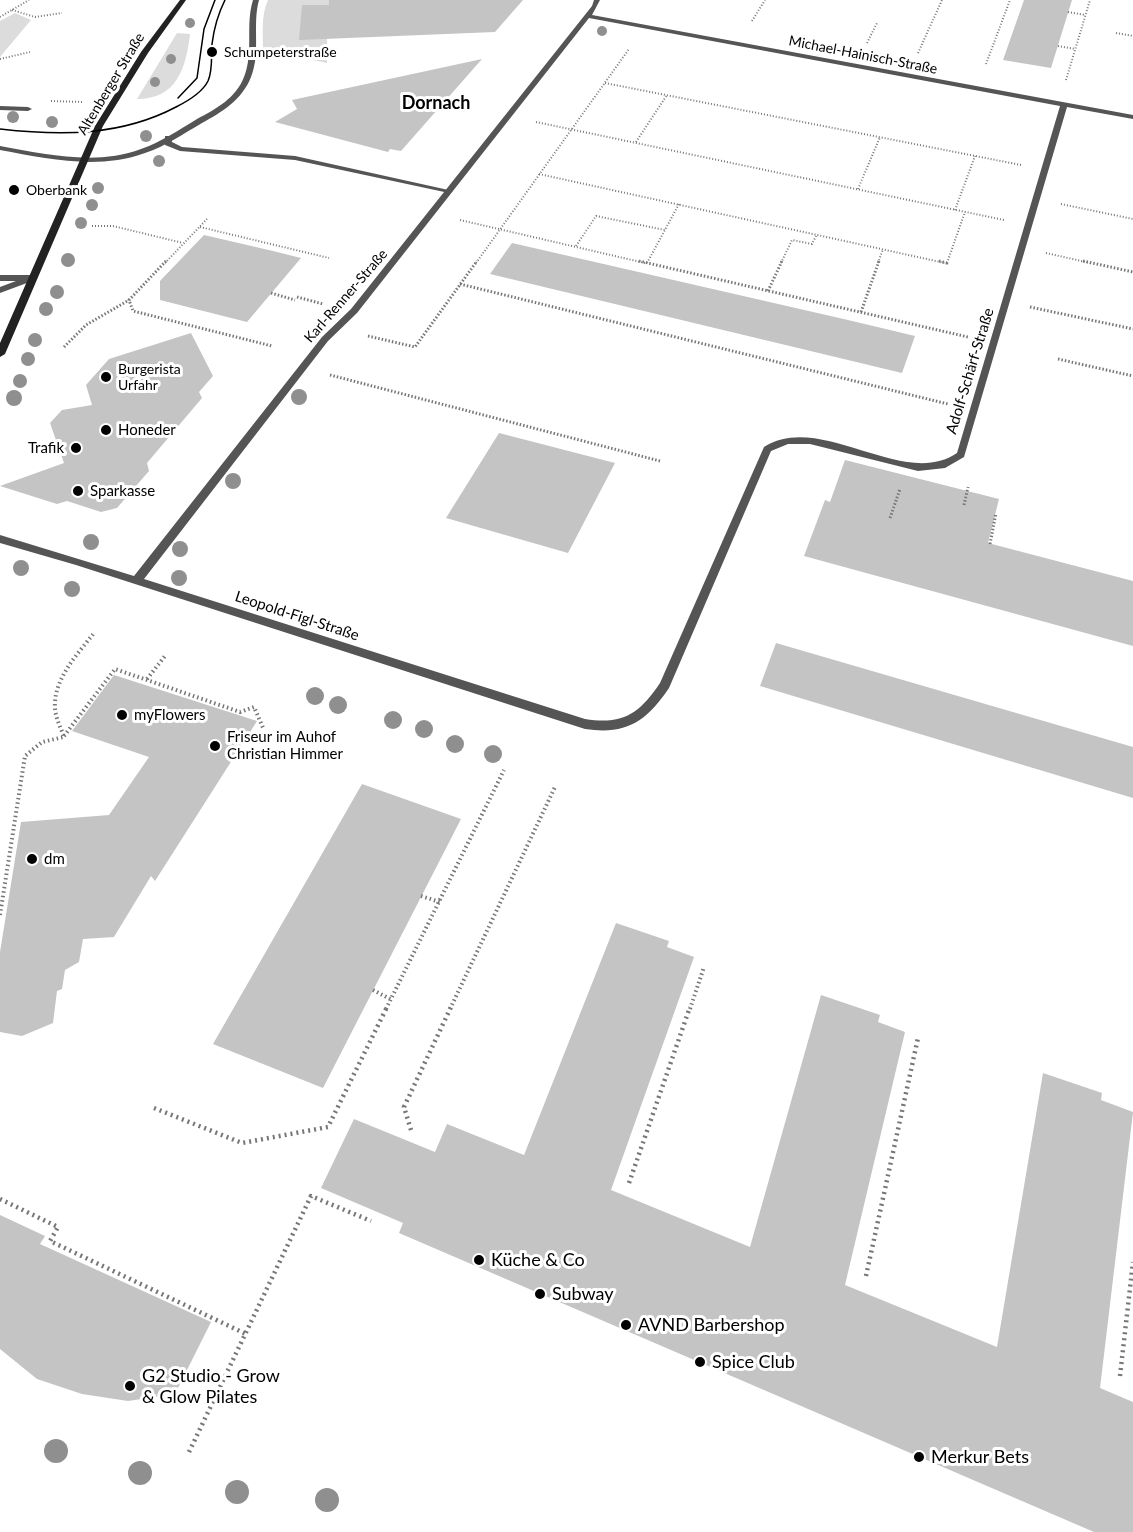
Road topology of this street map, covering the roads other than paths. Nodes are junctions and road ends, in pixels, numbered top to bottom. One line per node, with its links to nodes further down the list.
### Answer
1 (183, 0): 11 (street, Altenberger Straße)
2 (256, 0): 9 (street)
3 (597, 0): 4 (street, Karl-Renner-Straße)
4 (588, 16): 5 (street, Michael-Hainisch-Straße); 12 (street, Karl-Renner-Straße)
5 (1064, 105): 8 (street, Michael-Hainisch-Straße); 19 (street, Adolf-Schärf-Straße)
6 (0, 108): 7 (street)
7 (28, 109)
8 (1133, 117)
9 (168, 138): 11 (street); 12 (street)
10 (0, 148): 11 (street)
11 (84, 158): 14 (street, Altenberger Straße)
12 (449, 191): 18 (street, Karl-Renner-Straße)
13 (0, 278): 14 (street)
14 (32, 279): 15 (street); 16 (street, Altenberger Straße)
15 (0, 290)
16 (0, 354)
17 (0, 539): 18 (street, Leopold-Figl-Straße)
18 (137, 580): 19 (street, Leopold-Figl-Straße)
19 (585, 724)

